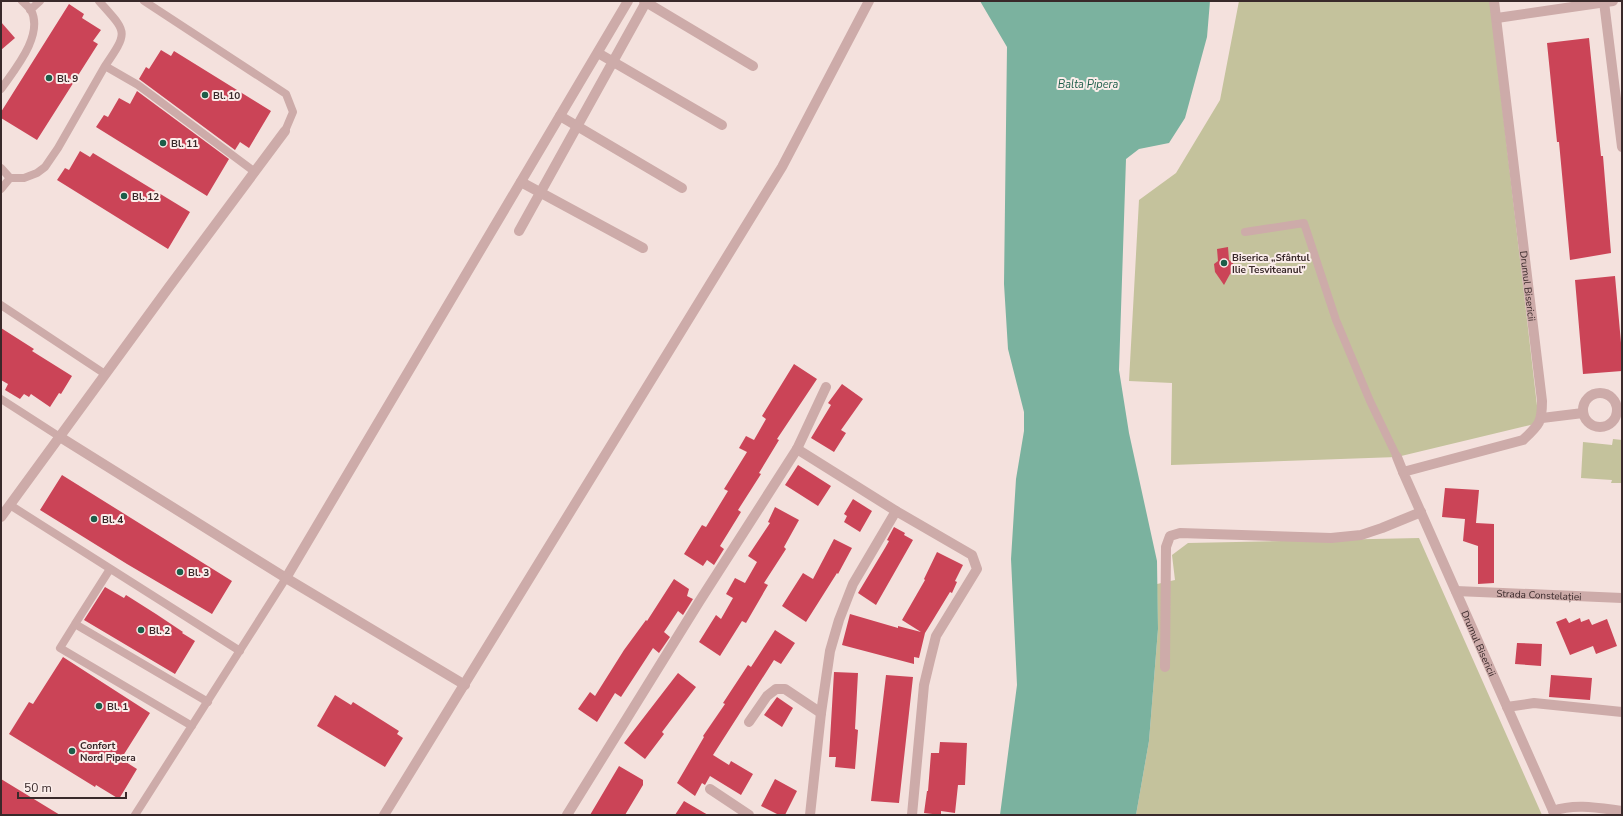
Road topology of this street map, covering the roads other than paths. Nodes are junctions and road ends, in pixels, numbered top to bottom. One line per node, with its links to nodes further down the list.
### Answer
1 (22, 1): 10 (lane)
2 (40, 1): 10 (lane)
3 (99, 1): 14 (lane)
4 (144, 1): 20 (lane)
5 (628, 1): 12 (street)
6 (869, 1): 54 (street)
7 (1494, 1): 11 (street, Drumul Bisericii)
8 (645, 2): 13 (street); 15 (street)
9 (1608, 2): 11 (street); 21 (street)
10 (30, 10): 16 (lane)
11 (1497, 18): 38 (street, Drumul Bisericii)
12 (598, 52): 13 (street); 17 (street)
13 (612, 61): 18 (street); 19 (street)
14 (105, 66): 23 (lane); 24 (lane)
15 (753, 66)
16 (1, 88)
17 (560, 116): 19 (street); 25 (street)
18 (722, 125)
19 (577, 126): 26 (street); 28 (street)
20 (285, 131): 23 (street)
21 (1622, 147)
22 (1, 168): 24 (lane)
23 (255, 172): 33 (street)
24 (10, 178): 27 (lane)
25 (521, 182): 28 (street); 48 (street)
26 (682, 188)
27 (1, 189)
28 (540, 192): 29 (street); 31 (street)
29 (519, 231)
30 (1245, 232): 41 (lane)
31 (643, 248)
32 (1, 305): 33 (lane)
33 (105, 374): 39 (street)
34 (826, 386): 40 (street)
35 (1, 399): 39 (lane)
36 (1620, 411): 37 (street); 37 (street)
37 (1583, 413): 38 (street)
38 (1542, 418): 42 (street)
39 (60, 436): 43 (street); 48 (street)
40 (797, 449): 44 (street); 66 (street)
41 (1397, 457): 42 (street, Drumul Bisericii)
42 (1403, 472): 45 (street, Drumul Bisericii)
43 (10, 505): 46 (street); 47 (lane)
44 (896, 511): 58 (street); 69 (street)
45 (1421, 512): 49 (street, Drumul Bisericii); 53 (street)
46 (1, 517)
47 (110, 569): 51 (lane); 52 (lane)
48 (286, 578): 52 (lane); 54 (street)
49 (1456, 591): 50 (street, Strada Constelației); 56 (street, Drumul Bisericii)
50 (1622, 598)
51 (75, 624): 55 (lane); 60 (lane)
52 (240, 651): 55 (lane)
53 (1164, 667)
54 (465, 685): 65 (street)
55 (208, 702): 60 (lane)
56 (1507, 707): 57 (street); 63 (street, Drumul Bisericii)
57 (1622, 712)
58 (821, 713): 59 (street); 68 (street)
59 (749, 722)
60 (192, 726): 64 (lane)
61 (710, 789): 67 (street)
62 (1622, 810): 63 (street)
63 (1554, 813)
64 (135, 815)
65 (384, 815)
66 (567, 815)
67 (749, 815)
68 (810, 815)
69 (912, 815)

